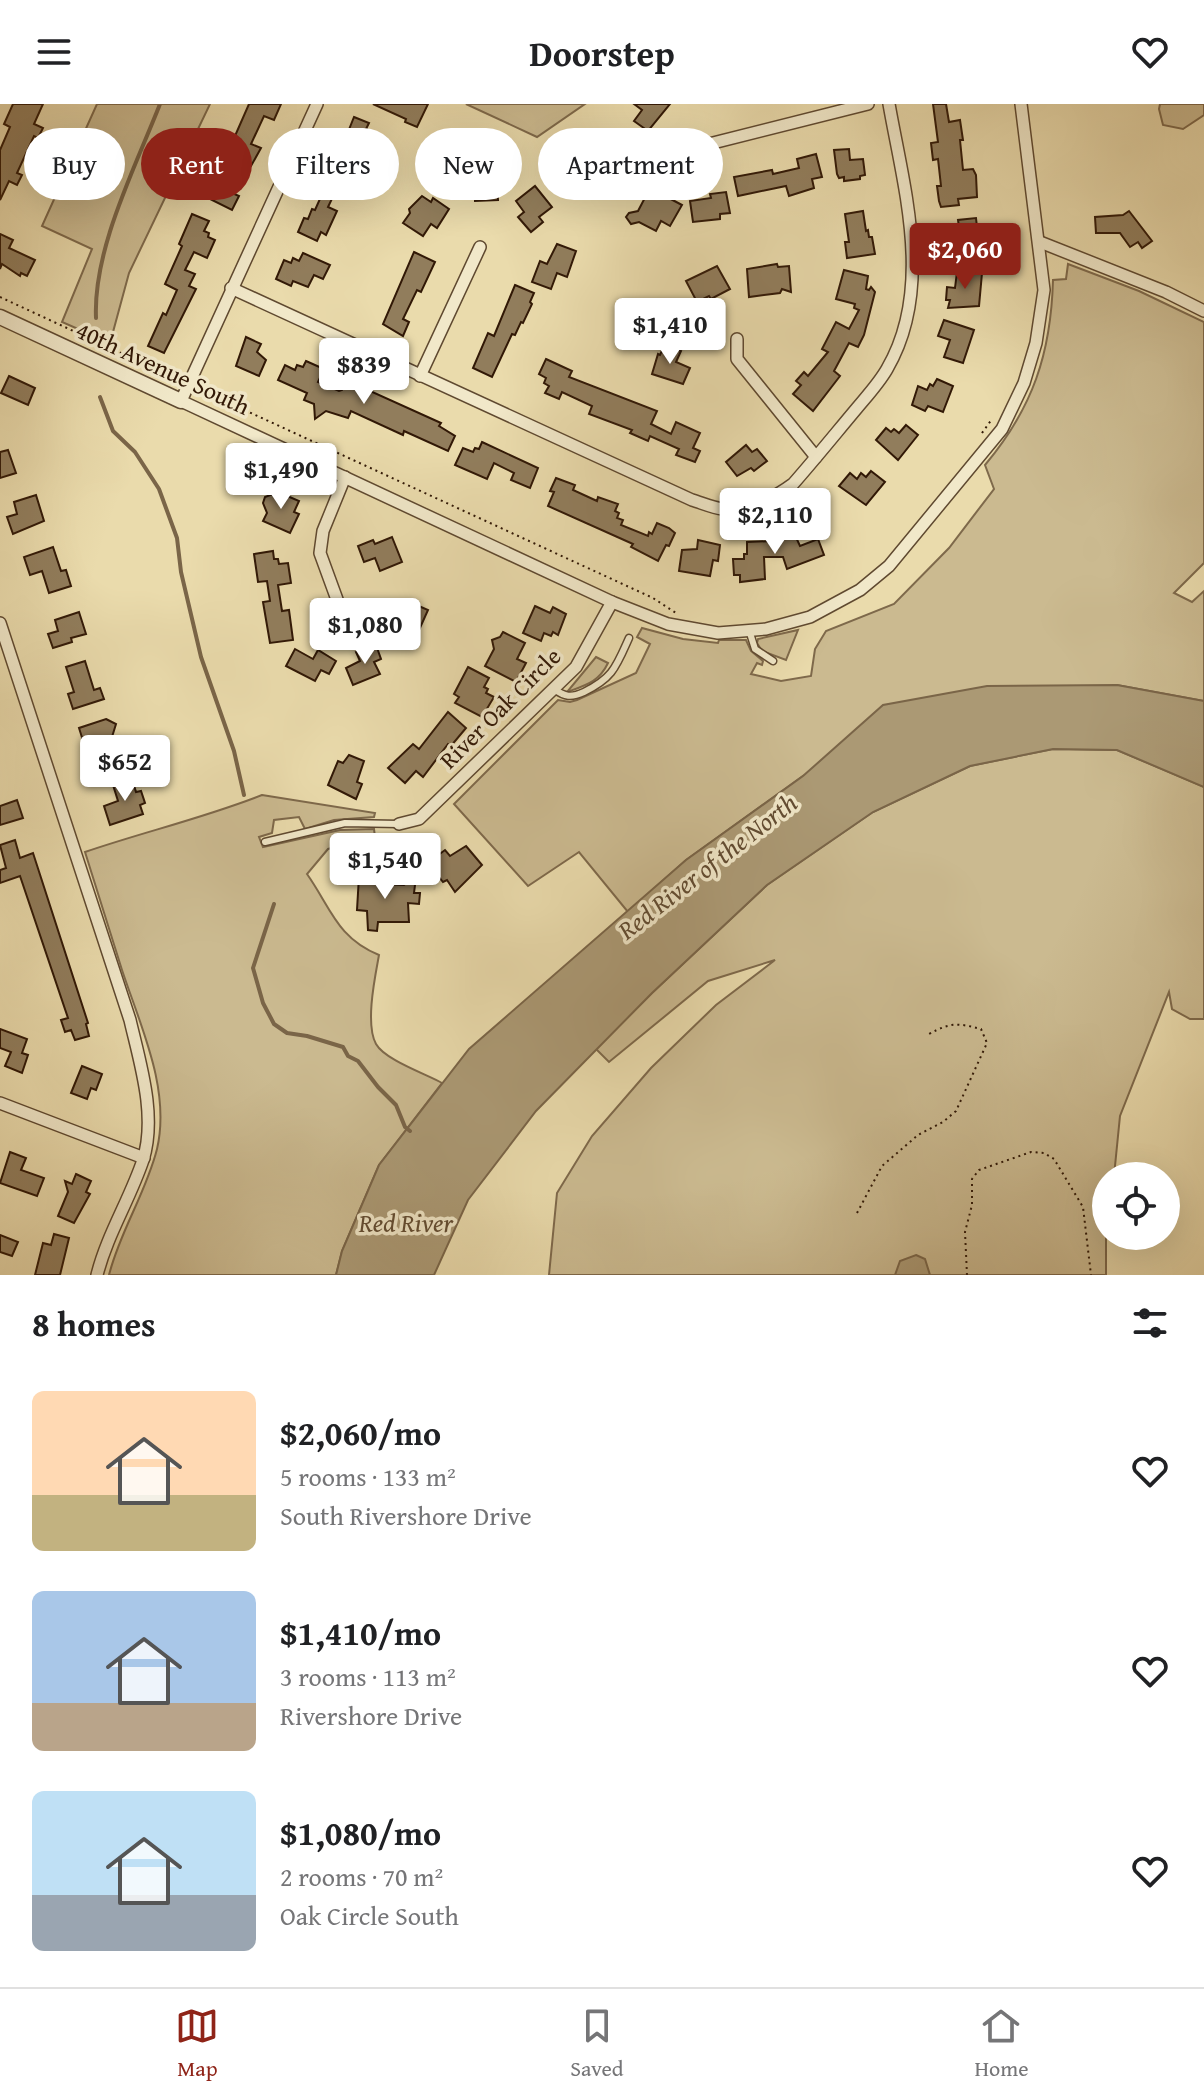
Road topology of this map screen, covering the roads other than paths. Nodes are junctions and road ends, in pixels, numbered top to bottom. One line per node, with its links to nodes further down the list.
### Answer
1 (317, 104): 8 (street)
2 (868, 104): 5 (street)
3 (889, 104): 14 (street)
4 (1021, 104): 6 (street, 40th Avenue South)
5 (723, 140)
6 (1040, 242): 9 (street); 19 (street, 40th Avenue South)
7 (480, 247): 12 (street)
8 (231, 288): 12 (street); 13 (street)
9 (1204, 311)
10 (0, 317): 13 (street, 40th Avenue South)
11 (737, 339): 14 (street)
12 (420, 376): 14 (street)
13 (181, 401): 15 (street, 40th Avenue South)
14 (816, 457)
15 (345, 477): 16 (street, 40th Avenue South); 17 (street)
16 (612, 602): 19 (street, 40th Avenue South); 22 (street, River Oak Circle)
17 (339, 605)
18 (0, 623): 26 (street)
19 (749, 630): 21 (lane)
20 (629, 638): 22 (lane)
21 (773, 661)
22 (554, 689): 23 (street, River Oak Circle)
23 (399, 824): 24 (lane)
24 (265, 842)
25 (0, 1103): 26 (street)
26 (144, 1158): 27 (street)
27 (97, 1275)

